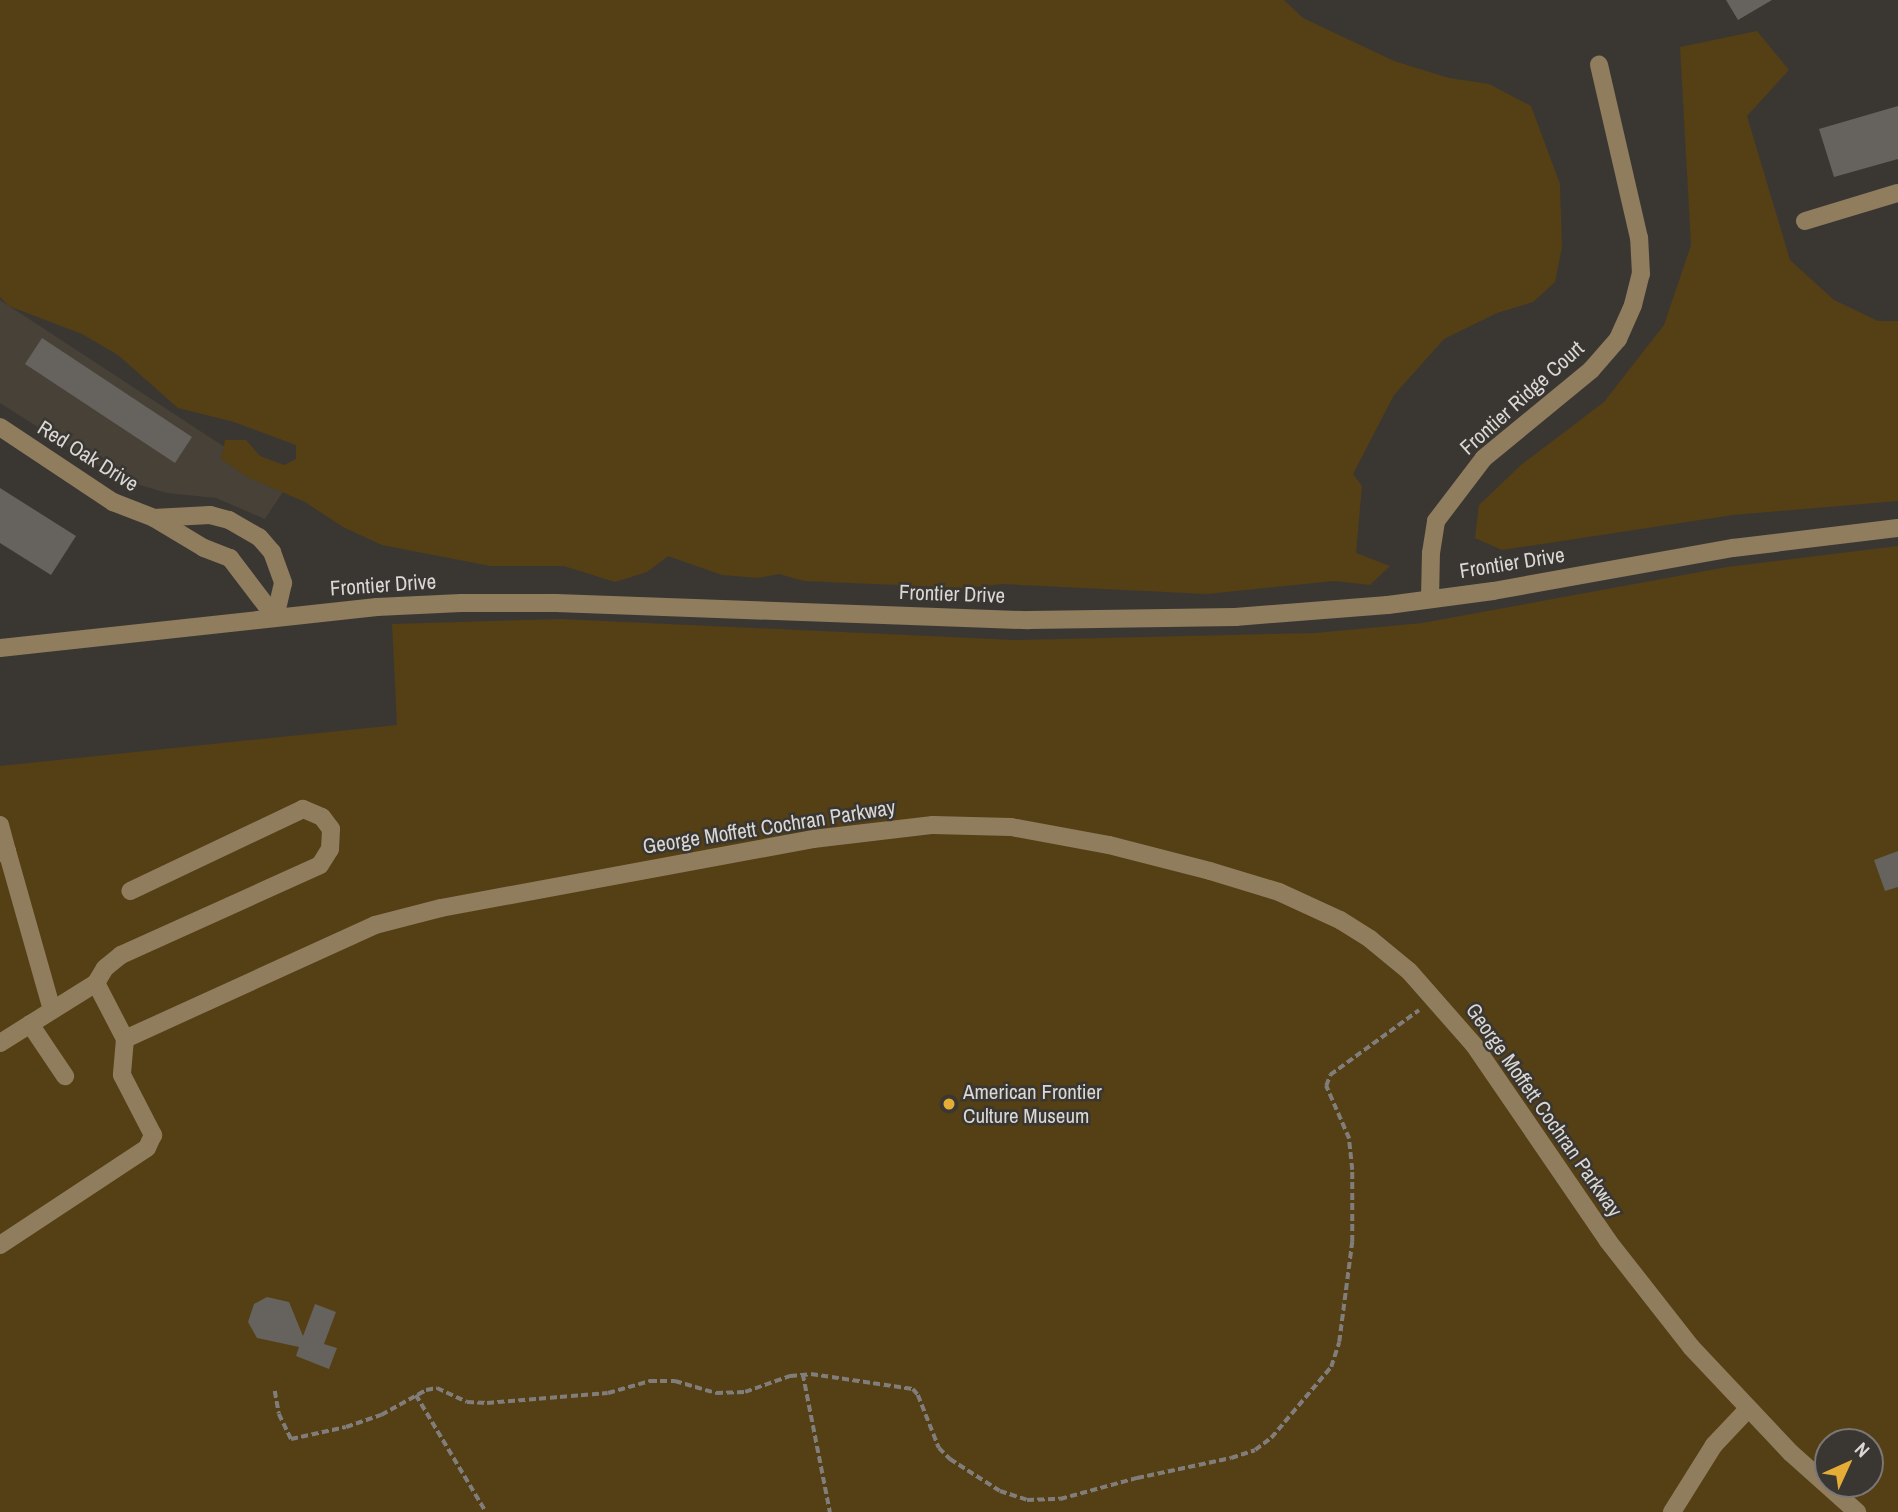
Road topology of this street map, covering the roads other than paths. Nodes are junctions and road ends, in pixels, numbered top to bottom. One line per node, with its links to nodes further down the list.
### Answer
1 (1599, 65): 7 (street, Frontier Ridge Court)
2 (1898, 193): 3 (street)
3 (1805, 221)
4 (0, 428): 5 (street, Red Oak Drive)
5 (154, 517): 8 (street, Red Oak Drive); 8 (street, Red Oak Drive)
6 (1898, 528): 7 (street, Frontier Drive)
7 (1430, 599): 8 (street, Frontier Drive)
8 (275, 617): 9 (street, Frontier Drive)
9 (0, 648)
10 (0, 825): 11 (street)
11 (3, 852): 14 (street)
12 (130, 891): 13 (street)
13 (96, 983): 14 (street); 16 (street)
14 (52, 1010): 15 (street)
15 (30, 1024): 17 (street); 18 (street)
16 (125, 1039): 19 (street); 20 (street, George Moffett Cochran Parkway)
17 (0, 1043)
18 (65, 1076)
19 (0, 1245)
20 (1748, 1409): 21 (street); 22 (street, George Moffett Cochran Parkway)
21 (1672, 1512)
22 (1857, 1512)

